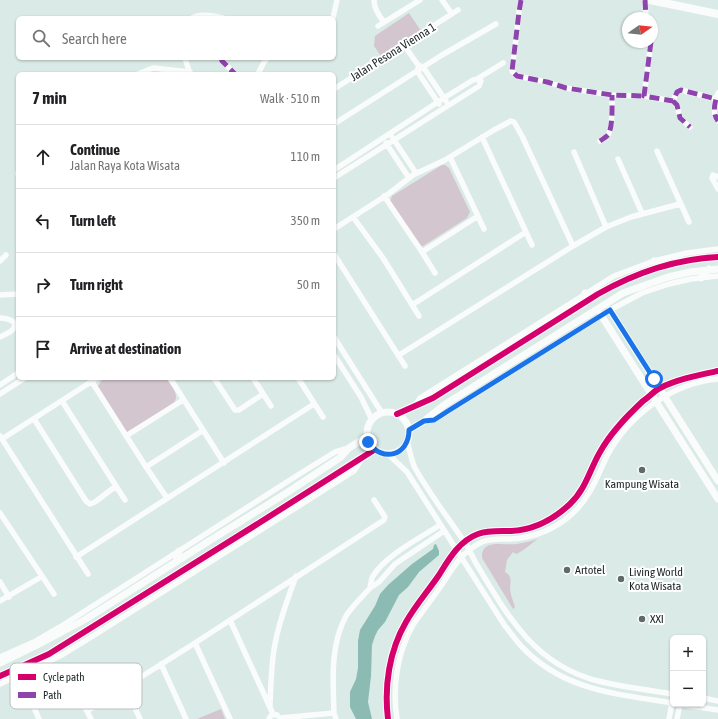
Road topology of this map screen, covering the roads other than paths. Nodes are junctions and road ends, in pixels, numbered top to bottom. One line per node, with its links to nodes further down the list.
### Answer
1 (337, 0): 14 (street)
2 (374, 0): 15 (street)
3 (420, 0): 15 (street)
4 (442, 0): 10 (street)
5 (521, 0): 33 (street)
6 (645, 0): 9 (street)
7 (650, 0): 11 (main road)
8 (458, 10): 10 (street, Jalan Pesona Vienna 1)
9 (646, 12)
10 (452, 14): 18 (street, Jalan Pesona Vienna 1)
11 (718, 14)
12 (195, 16): 13 (street)
13 (213, 16)
14 (333, 16)
15 (384, 22): 17 (street)
16 (496, 24): 24 (street)
17 (378, 26)
18 (404, 45): 24 (street); 31 (street, Jalan Pesona Vienna 1)
19 (650, 48): 34 (street)
20 (186, 60): 27 (street)
21 (222, 60): 28 (street)
22 (266, 60): 29 (street)
23 (503, 63): 30 (street)
24 (420, 68): 35 (street); 38 (street); 42 (street)
25 (143, 72): 26 (street)
26 (183, 72)
27 (190, 72)
28 (233, 72)
29 (259, 72)
30 (477, 79): 35 (street); 39 (street)
31 (336, 88)
32 (718, 93): 36 (street)
33 (612, 95): 34 (street); 48 (street)
34 (644, 96): 37 (street)
35 (444, 98): 38 (street); 39 (street)
36 (716, 99): 37 (street); 41 (street)
37 (673, 101): 43 (street)
38 (438, 102): 40 (street); 44 (street)
39 (448, 104): 40 (street)
40 (442, 109): 47 (street)
41 (718, 121)
42 (336, 123)
43 (690, 126)
44 (390, 134): 46 (street); 47 (street)
45 (482, 137): 52 (street); 69 (street); 71 (street)
46 (383, 139): 49 (street); 54 (street)
47 (394, 140): 49 (street); 55 (street)
48 (600, 140)
49 (387, 144): 56 (street); 58 (street)
50 (657, 151): 61 (street)
51 (574, 152): 66 (street)
52 (450, 157): 55 (street); 63 (street)
53 (618, 159): 62 (street)
54 (336, 169)
55 (416, 174): 58 (street)
56 (336, 177)
57 (718, 177): 59 (street)
58 (409, 178): 60 (street)
59 (718, 189)
60 (384, 196): 64 (street); 73 (street)
61 (680, 204): 62 (street); 65 (street)
62 (642, 213): 66 (street)
63 (478, 216): 68 (street); 73 (street)
64 (353, 217): 67 (street); 89 (street)
65 (689, 222)
66 (606, 227): 71 (street)
67 (336, 228)
68 (484, 229)
69 (526, 232): 70 (street); 89 (street)
70 (532, 245)
71 (573, 246): 96 (street)
72 (718, 249): 78 (street)
73 (422, 252): 82 (street)
74 (6, 255): 77 (street)
75 (336, 257): 96 (street)
76 (718, 257): 79 (street)
77 (0, 261)
78 (654, 261): 79 (street); 85 (street)
79 (664, 266): 88 (street)
80 (718, 269): 81 (street)
81 (709, 270): 84 (street); 126 (street)
82 (435, 274)
83 (718, 276): 84 (street)
84 (701, 278): 90 (street)
85 (585, 293): 88 (street); 120 (street)
86 (16, 294): 87 (street)
87 (0, 295)
88 (582, 304): 120 (street)
89 (412, 305): 92 (street)
90 (610, 310): 91 (street); 110 (street)
91 (601, 315): 113 (street); 126 (street)
92 (419, 316)
93 (0, 318): 94 (street)
94 (0, 337)
95 (336, 340): 121 (street)
96 (399, 355): 98 (street)
97 (336, 358): 125 (street)
98 (406, 366)
99 (718, 371): 110 (street)
100 (16, 374): 109 (street)
101 (718, 379): 114 (street)
102 (22, 380): 111 (street)
103 (95, 380): 108 (street)
104 (171, 380): 115 (street)
105 (215, 380): 112 (street)
106 (254, 380): 112 (street)
107 (299, 380): 118 (street)
108 (92, 382): 116 (street); 129 (street)
109 (0, 385)
110 (660, 388): 113 (street); 114 (street)
111 (0, 394)
112 (263, 394): 119 (street)
113 (652, 394): 117 (street); 150 (street)
114 (665, 397): 117 (street); 139 (street)
115 (183, 400): 128 (street); 129 (street)
116 (62, 401): 124 (street); 140 (street)
117 (657, 402): 144 (street); 152 (street)
118 (314, 404): 123 (street); 137 (street)
119 (271, 406)
120 (414, 408): 122 (street)
121 (382, 413): 122 (street); 125 (street)
122 (397, 414): 127 (street)
123 (322, 417)
124 (34, 419): 131 (street); 140 (street)
125 (372, 420): 130 (street)
126 (424, 421): 127 (street)
127 (409, 430): 132 (street)
128 (202, 431): 137 (street); 138 (street)
129 (126, 436): 138 (street)
130 (366, 437): 133 (street); 134 (street)
131 (1, 438): 155 (street)
132 (407, 441): 135 (street); 150 (street)
133 (349, 448): 141 (street); 143 (street)
134 (374, 450): 135 (street); 136 (street)
135 (389, 455): 148 (street)
136 (364, 456): 160 (street); 161 (street)
137 (224, 463): 142 (street)
138 (146, 467): 142 (street)
139 (718, 481)
140 (116, 486): 145 (street)
141 (266, 497): 143 (street); 153 (street)
142 (167, 498): 155 (street)
143 (275, 499): 156 (street)
144 (718, 499)
145 (125, 500)
146 (374, 500): 158 (street)
147 (0, 512): 159 (street)
148 (440, 525): 149 (street); 163 (street)
149 (444, 531): 151 (street); 163 (street)
150 (465, 542): 151 (street); 152 (street)
151 (456, 549): 154 (street); 203 (street)
152 (469, 550): 154 (street); 181 (street)
153 (180, 551): 156 (street); 171 (street)
154 (461, 556): 184 (street); 204 (street)
155 (76, 557): 157 (street)
156 (176, 562): 168 (street)
157 (88, 574)
158 (296, 576): 167 (street); 185 (street)
159 (42, 577): 164 (street); 165 (street)
160 (169, 579): 161 (street); 170 (street)
161 (179, 581): 174 (street)
162 (0, 582): 165 (street)
163 (370, 588): 194 (street)
164 (54, 594)
165 (9, 597): 166 (street)
166 (0, 601)
167 (230, 620): 169 (street); 185 (street)
168 (43, 642): 170 (street); 172 (street)
169 (195, 643): 175 (street); 201 (street)
170 (49, 654): 173 (street)
171 (0, 658)
172 (0, 663)
173 (29, 663)
174 (45, 663)
175 (161, 664): 178 (street); 200 (street)
176 (10, 672): 177 (street)
177 (0, 676)
178 (142, 676)
179 (10, 679): 180 (street)
180 (0, 684)
181 (670, 693)
182 (706, 698): 183 (street)
183 (718, 700)
184 (670, 702)
185 (270, 705): 195 (street)
186 (674, 707): 205 (street)
187 (676, 707): 206 (street)
188 (700, 707): 192 (street)
189 (35, 709): 197 (street)
190 (90, 709): 193 (street)
191 (135, 709): 199 (street)
192 (718, 710)
193 (87, 711): 198 (street)
194 (334, 713): 196 (street); 202 (street)
195 (271, 717): 196 (street)
196 (280, 718)
197 (39, 719)
198 (91, 719)
199 (140, 719)
200 (186, 719)
201 (230, 719)
202 (336, 719)
203 (388, 719)
204 (397, 719)
205 (669, 719)
206 (677, 719)

